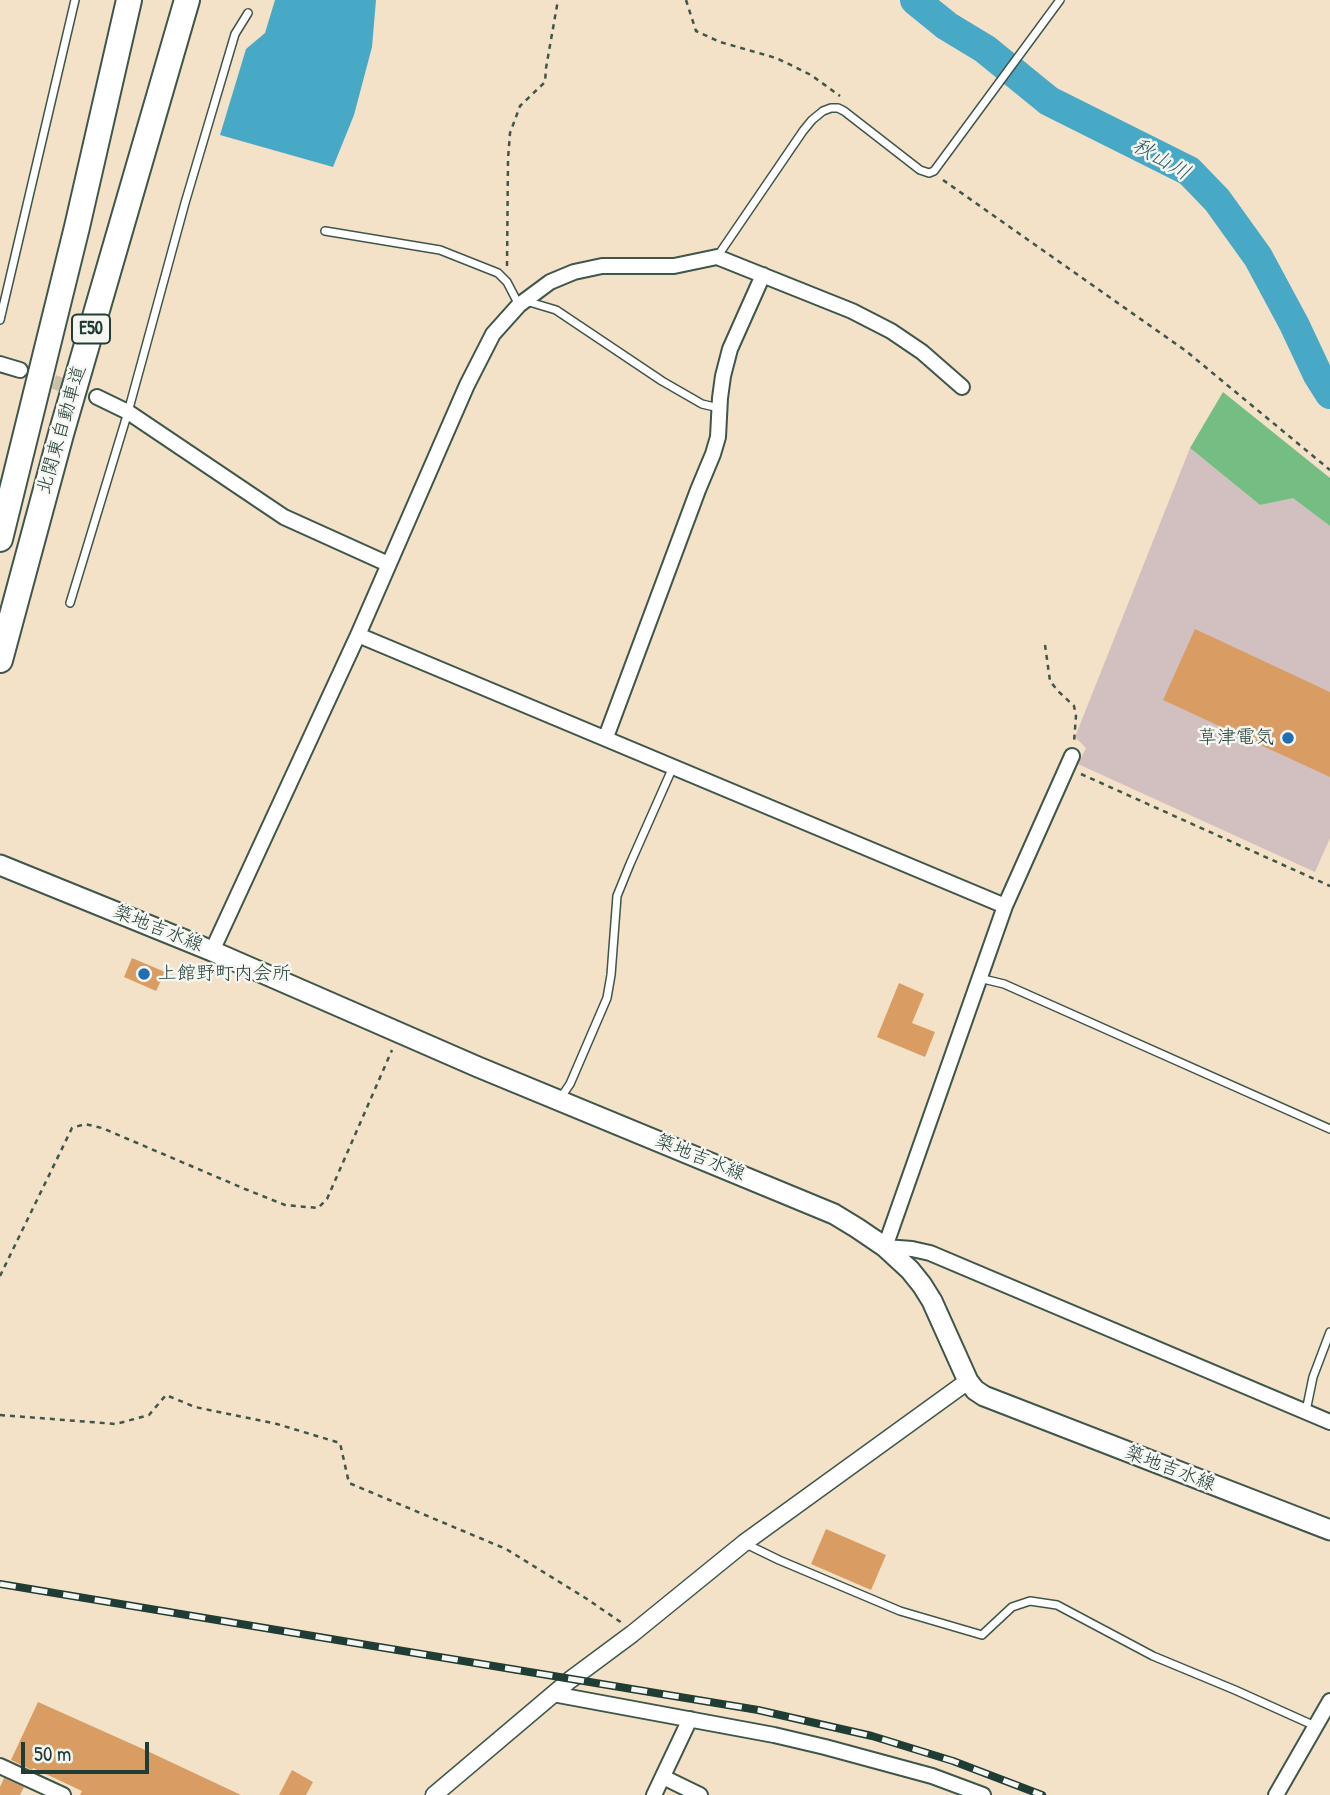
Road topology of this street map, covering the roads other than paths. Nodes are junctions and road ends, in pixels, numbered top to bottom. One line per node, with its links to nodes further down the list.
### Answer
1 (75, 0): 10 (lane)
2 (129, 0): 17 (highway, 北関東自動車道 / E50)
3 (187, 0): 21 (highway, 北関東自動車道 / E50)
4 (1060, 0): 7 (lane)
5 (248, 13): 16 (lane)
6 (325, 231): 9 (lane)
7 (717, 257): 8 (street); 9 (street)
8 (763, 275): 13 (street); 15 (street)
9 (522, 303): 15 (lane); 18 (street)
10 (0, 320)
11 (0, 363): 12 (street)
12 (20, 370)
13 (962, 387)
14 (97, 397): 16 (street)
15 (719, 408): 22 (street)
16 (128, 412): 18 (street); 19 (lane)
17 (0, 539)
18 (388, 564): 20 (street)
19 (70, 603)
20 (358, 635): 22 (street); 27 (street)
21 (0, 660)
22 (606, 737): 24 (street)
23 (1070, 761): 26 (street)
24 (673, 766): 26 (street); 29 (lane)
25 (0, 865): 27 (main road, 築地吉水線)
26 (1004, 906): 28 (street)
27 (212, 951): 29 (main road, 築地吉水線)
28 (979, 978): 30 (lane); 31 (street)
29 (558, 1100): 31 (main road, 築地吉水線)
30 (1330, 1129)
31 (885, 1247): 33 (main road, 築地吉水線); 34 (street)
32 (1330, 1332): 34 (lane)
33 (968, 1381): 36 (main road, 築地吉水線); 37 (street)
34 (1306, 1412): 35 (street)
35 (1330, 1422)
36 (1330, 1530)
37 (744, 1543): 38 (street); 41 (lane)
38 (553, 1694): 40 (street); 45 (street)
39 (1330, 1701): 41 (street)
40 (690, 1719): 43 (street); 48 (street)
41 (1315, 1727): 49 (street)
42 (0, 1766): 44 (street)
43 (663, 1777): 46 (street); 47 (street)
44 (63, 1795)
45 (434, 1795)
46 (654, 1795)
47 (700, 1795)
48 (983, 1795)
49 (1276, 1795)

